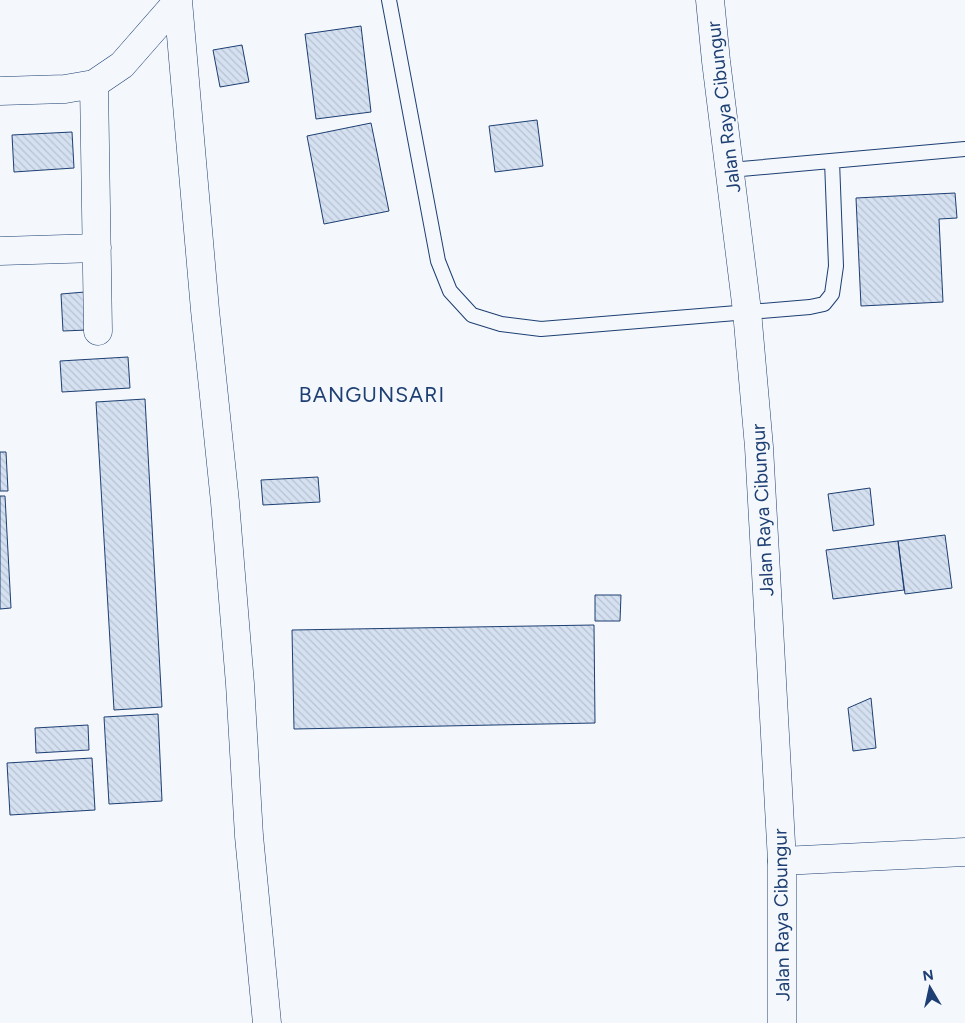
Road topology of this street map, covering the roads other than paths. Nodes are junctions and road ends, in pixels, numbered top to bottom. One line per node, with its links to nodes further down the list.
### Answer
1 (179, 0): 4 (main road); 15 (main road)
2 (389, 0): 11 (lane)
3 (710, 0): 8 (main road, Jalan Raya Cibungur)
4 (94, 84): 5 (main road); 9 (main road)
5 (0, 91)
6 (965, 149): 7 (lane)
7 (832, 161): 8 (lane); 11 (lane)
8 (730, 170): 11 (main road, Jalan Raya Cibungur)
9 (97, 248): 10 (main road); 12 (main road)
10 (0, 250)
11 (747, 311): 14 (main road, Jalan Raya Cibungur)
12 (98, 331)
13 (965, 852): 14 (main road)
14 (782, 861): 16 (main road, Jalan Raya Cibungur)
15 (267, 1023)
16 (782, 1023)

